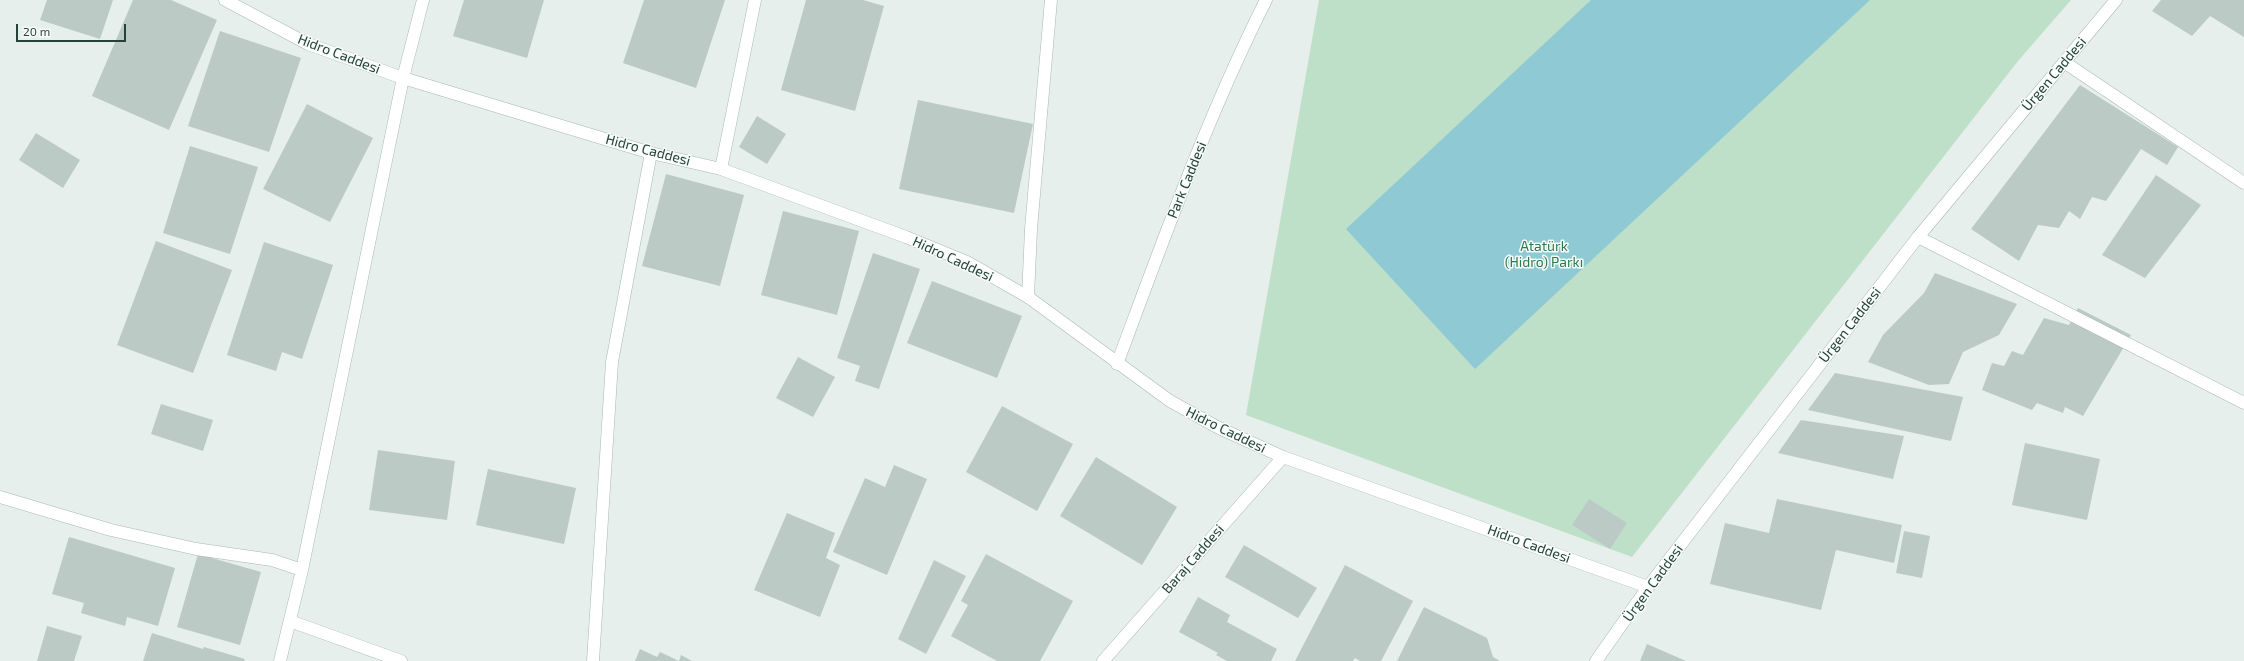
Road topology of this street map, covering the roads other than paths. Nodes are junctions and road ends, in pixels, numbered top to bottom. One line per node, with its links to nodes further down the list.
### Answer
1 (225, 0): 8 (street, Hidro Caddesi)
2 (423, 0): 8 (street)
3 (756, 0): 10 (street)
4 (1051, 0): 13 (street)
5 (1266, 0): 14 (street, Park Caddesi)
6 (2116, 0): 7 (street, Ürgen Caddesi)
7 (2064, 62): 11 (street); 12 (street, Ürgen Caddesi)
8 (403, 78): 9 (street, Hidro Caddesi); 18 (street)
9 (652, 153): 10 (street, Hidro Caddesi); 23 (street)
10 (721, 169): 13 (street, Hidro Caddesi)
11 (2244, 183)
12 (1918, 237): 15 (street); 19 (street, Ürgen Caddesi)
13 (1028, 297): 14 (street, Hidro Caddesi)
14 (1117, 364): 16 (street, Hidro Caddesi)
15 (2244, 403)
16 (1283, 457): 19 (street, Hidro Caddesi); 24 (street, Baraj Caddesi)
17 (0, 497): 18 (street)
18 (302, 570): 20 (street)
19 (1648, 587): 25 (street, Ürgen Caddesi)
20 (290, 621): 21 (street); 22 (street)
21 (280, 661)
22 (401, 661)
23 (593, 661)
24 (1103, 661)
25 (1596, 661)

